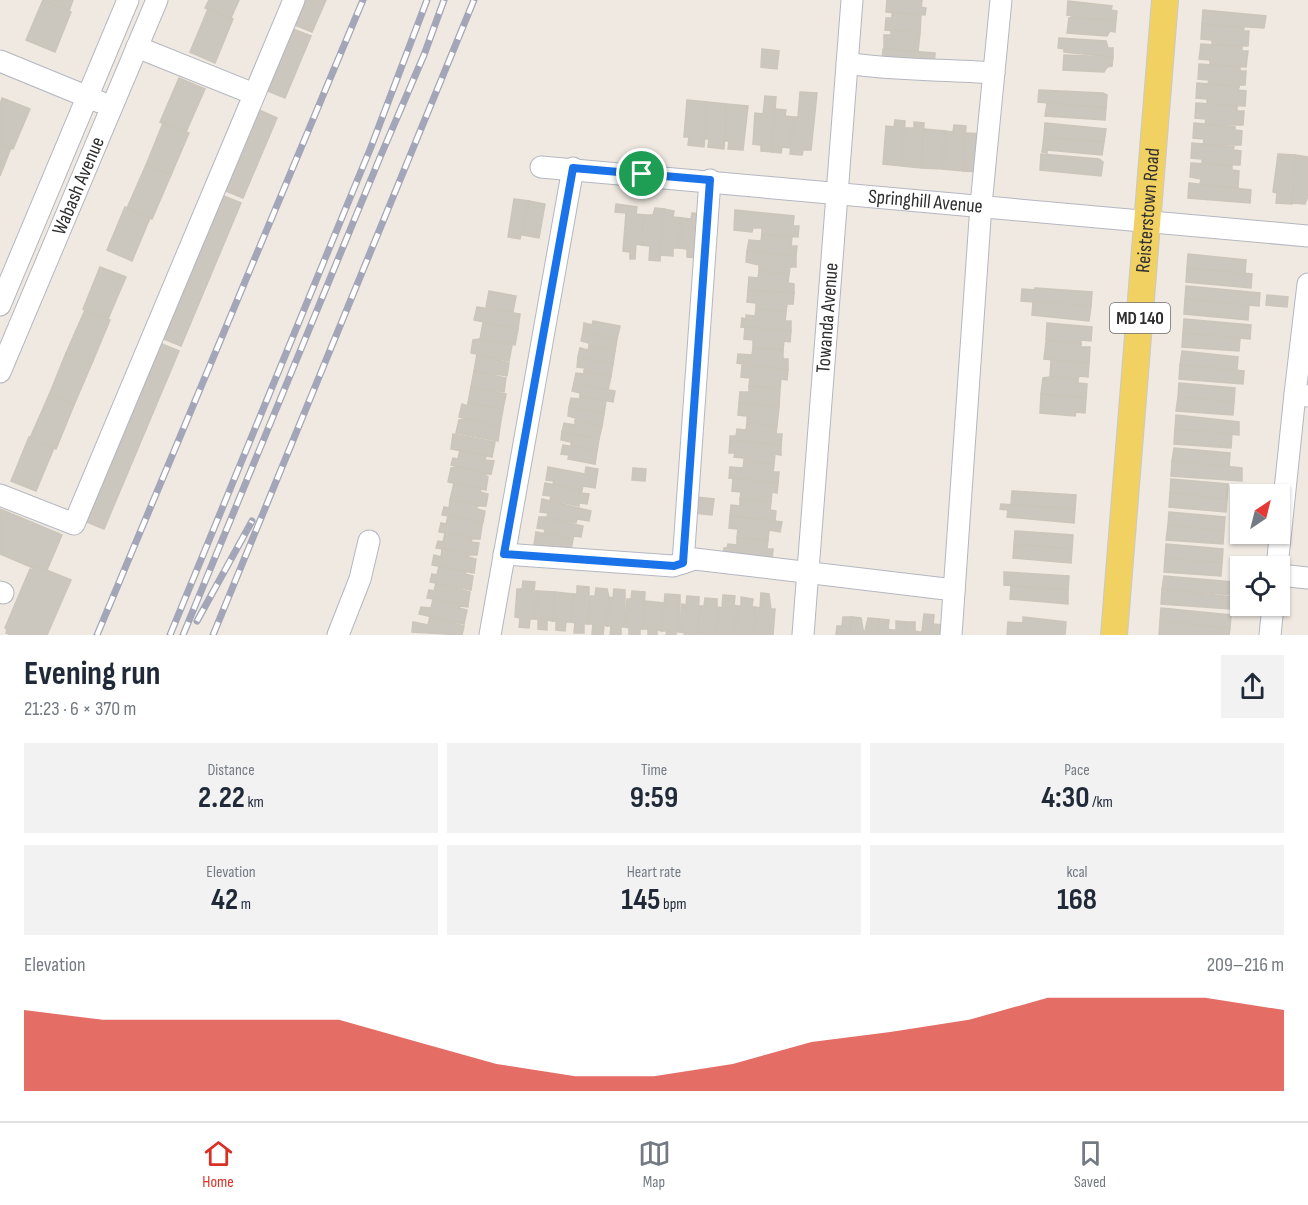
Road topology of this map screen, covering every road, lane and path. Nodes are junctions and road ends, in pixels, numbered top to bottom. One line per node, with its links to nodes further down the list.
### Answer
1 (128, 0): 12 (street, Wabash Avenue)
2 (157, 0): 7 (street, Wabash Avenue)
3 (294, 0): 11 (street)
4 (852, 0): 9 (street, Towanda Avenue)
5 (1000, 0): 10 (street)
6 (1165, 0): 19 (main road, Reisterstown Road / MD 140)
7 (137, 47): 11 (street); 13 (street, Wabash Avenue)
8 (0, 61): 12 (street)
9 (847, 63): 10 (street); 17 (street, Towanda Avenue)
10 (994, 73): 18 (street)
11 (254, 94): 25 (street)
12 (88, 97): 13 (street); 22 (street, Wabash Avenue)
13 (112, 107): 23 (street, Wabash Avenue)
14 (541, 166): 15 (street, Springhill Avenue)
15 (573, 168): 16 (street, Springhill Avenue); 27 (street)
16 (710, 180): 17 (street, Springhill Avenue); 29 (street)
17 (837, 192): 18 (street, Springhill Avenue); 30 (street, Towanda Avenue)
18 (981, 205): 19 (street, Springhill Avenue); 33 (street)
19 (1147, 221): 20 (street, Springhill Avenue); 39 (main road, Reisterstown Road / MD 140)
20 (1308, 236)
21 (1308, 284): 24 (street)
22 (0, 305)
23 (0, 372)
24 (1301, 395): 28 (street)
25 (0, 495)
26 (369, 541): 35 (street)
27 (504, 554): 29 (street); 36 (street)
28 (1279, 556)
29 (683, 563): 30 (street)
30 (808, 572): 33 (street); 37 (street, Towanda Avenue)
31 (1290, 576): 32 (street)
32 (1308, 578)
33 (954, 590): 38 (street)
34 (1272, 616): 40 (street)
35 (338, 635)
36 (490, 635)
37 (803, 635)
38 (951, 635)
39 (1114, 635)
40 (1270, 635)

